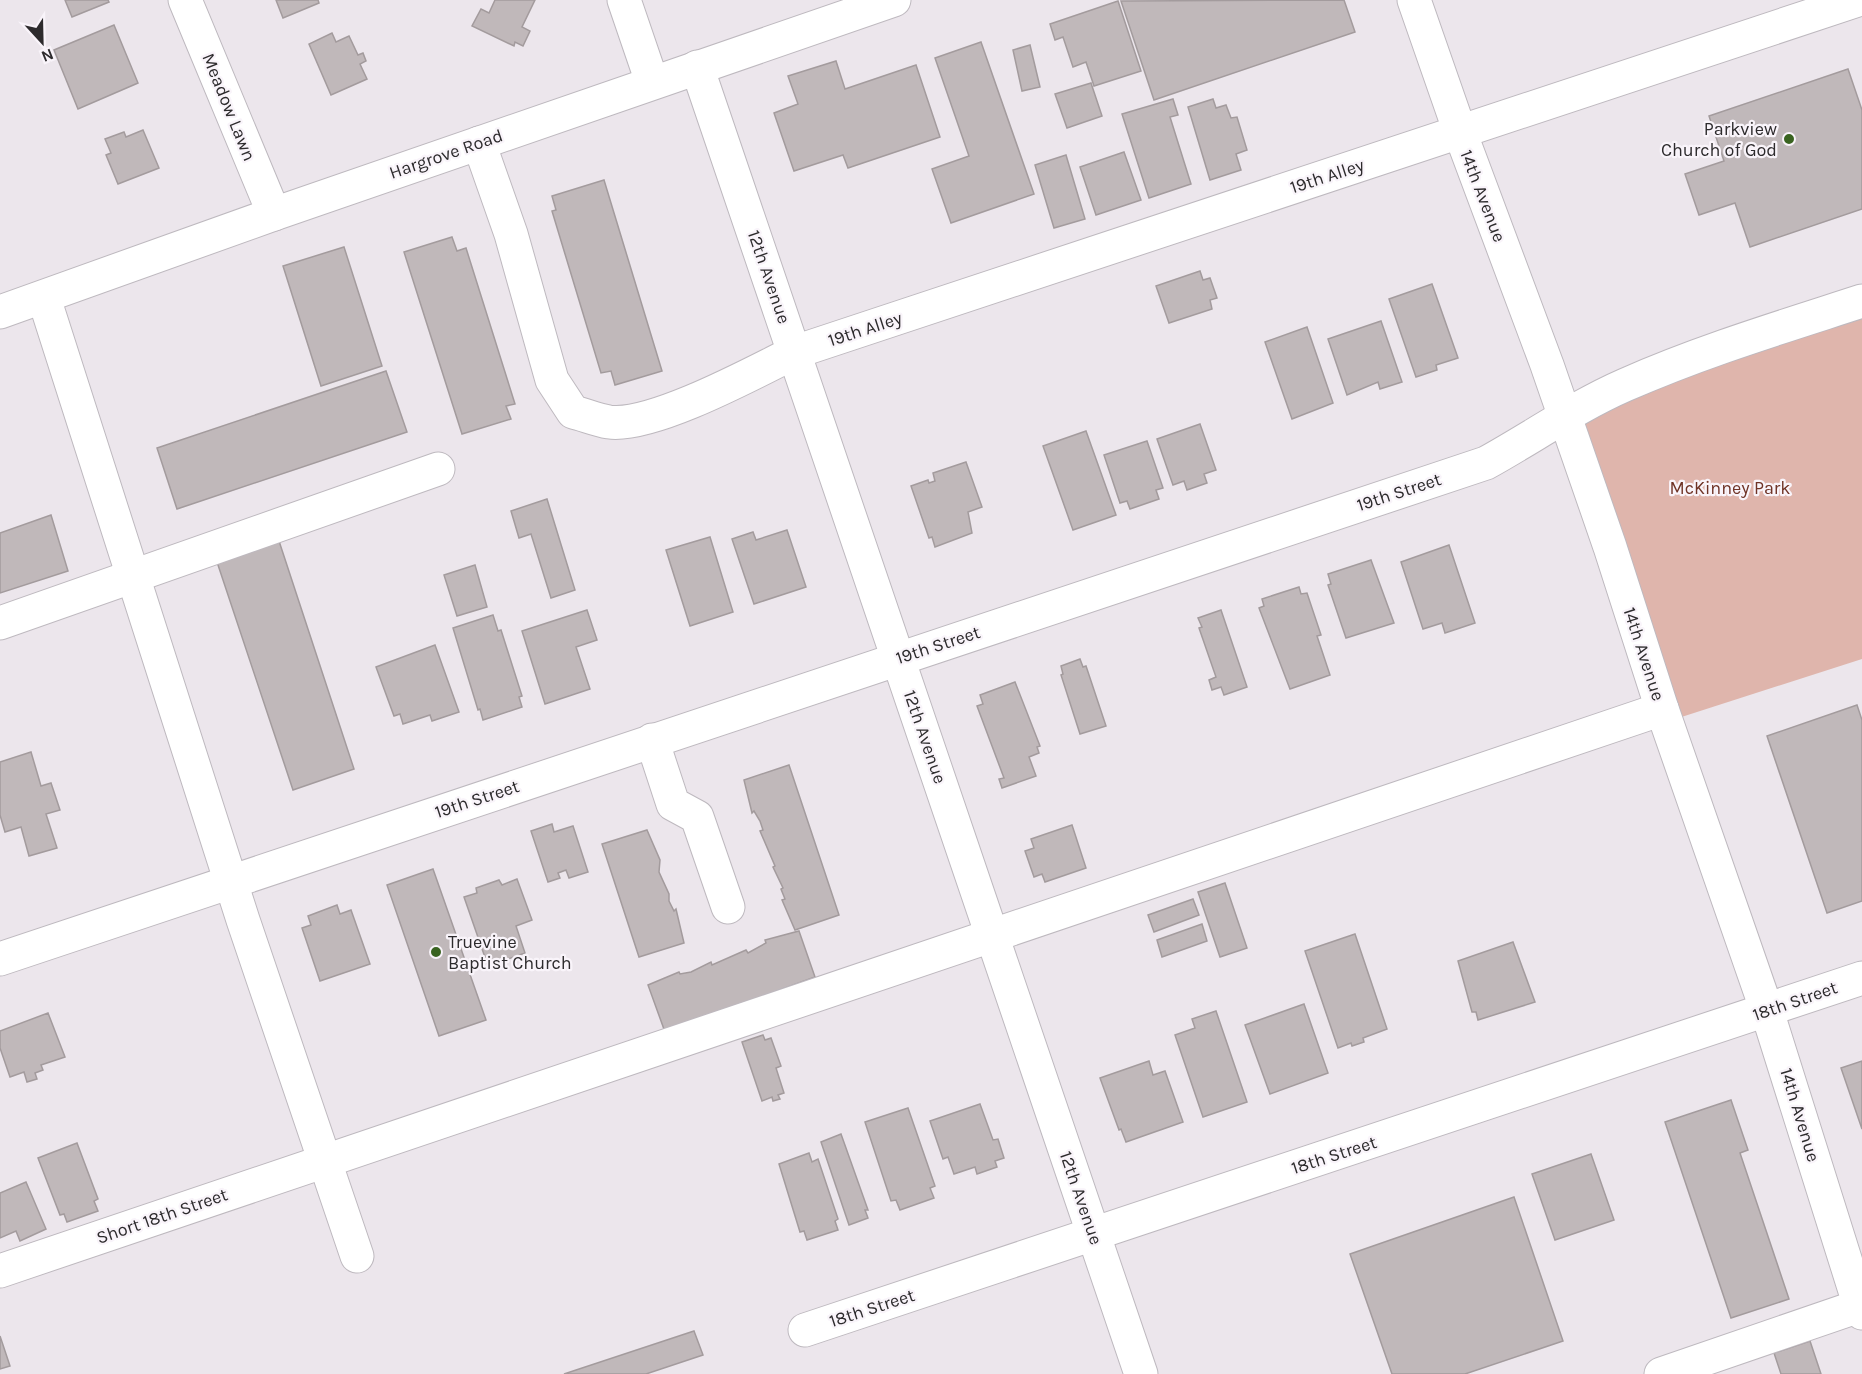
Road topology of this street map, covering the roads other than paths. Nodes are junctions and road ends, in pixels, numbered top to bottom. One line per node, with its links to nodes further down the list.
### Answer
1 (185, 0): 10 (street, Meadow Lawn)
2 (624, 0): 7 (street)
3 (894, 0): 6 (street, Hargrove Road)
4 (1414, 0): 8 (street, 14th Avenue)
5 (1858, 0): 8 (street, 19th Alley)
6 (698, 67): 7 (street, Hargrove Road); 14 (street, 12th Avenue)
7 (652, 82): 9 (street, Hargrove Road)
8 (1460, 132): 14 (street, 19th Alley); 15 (street, 14th Avenue)
9 (479, 143): 10 (street, Hargrove Road); 14 (street, 19th Alley)
10 (274, 214): 11 (street, Hargrove Road)
11 (44, 298): 13 (street, Hargrove Road); 17 (street)
12 (1862, 301): 15 (street, 19th Street)
13 (0, 312)
14 (795, 352): 19 (street, 12th Avenue)
15 (1564, 417): 19 (street, 19th Street); 20 (street, 14th Avenue)
16 (438, 469): 17 (street)
17 (135, 577): 18 (street); 22 (street)
18 (0, 623)
19 (898, 658): 21 (street, 19th Street); 24 (street, 12th Avenue)
20 (1662, 709): 24 (street, Short 18th Street); 27 (street, 14th Avenue)
21 (652, 740): 22 (street, 19th Street); 23 (street)
22 (231, 881): 25 (street, 19th Street); 28 (street)
23 (728, 907)
24 (992, 934): 28 (street, Short 18th Street); 29 (street, 12th Avenue)
25 (0, 959)
26 (1862, 978): 27 (street, 18th Street)
27 (1767, 1011): 29 (street, 18th Street); 32 (street, 14th Avenue)
28 (324, 1160): 30 (street); 31 (street, Short 18th Street)
29 (1094, 1236): 33 (street, 18th Street); 34 (street, 12th Avenue)
30 (357, 1256)
31 (0, 1272)
32 (1861, 1308): 35 (street)
33 (805, 1330)
34 (1141, 1374)
35 (1661, 1374)

